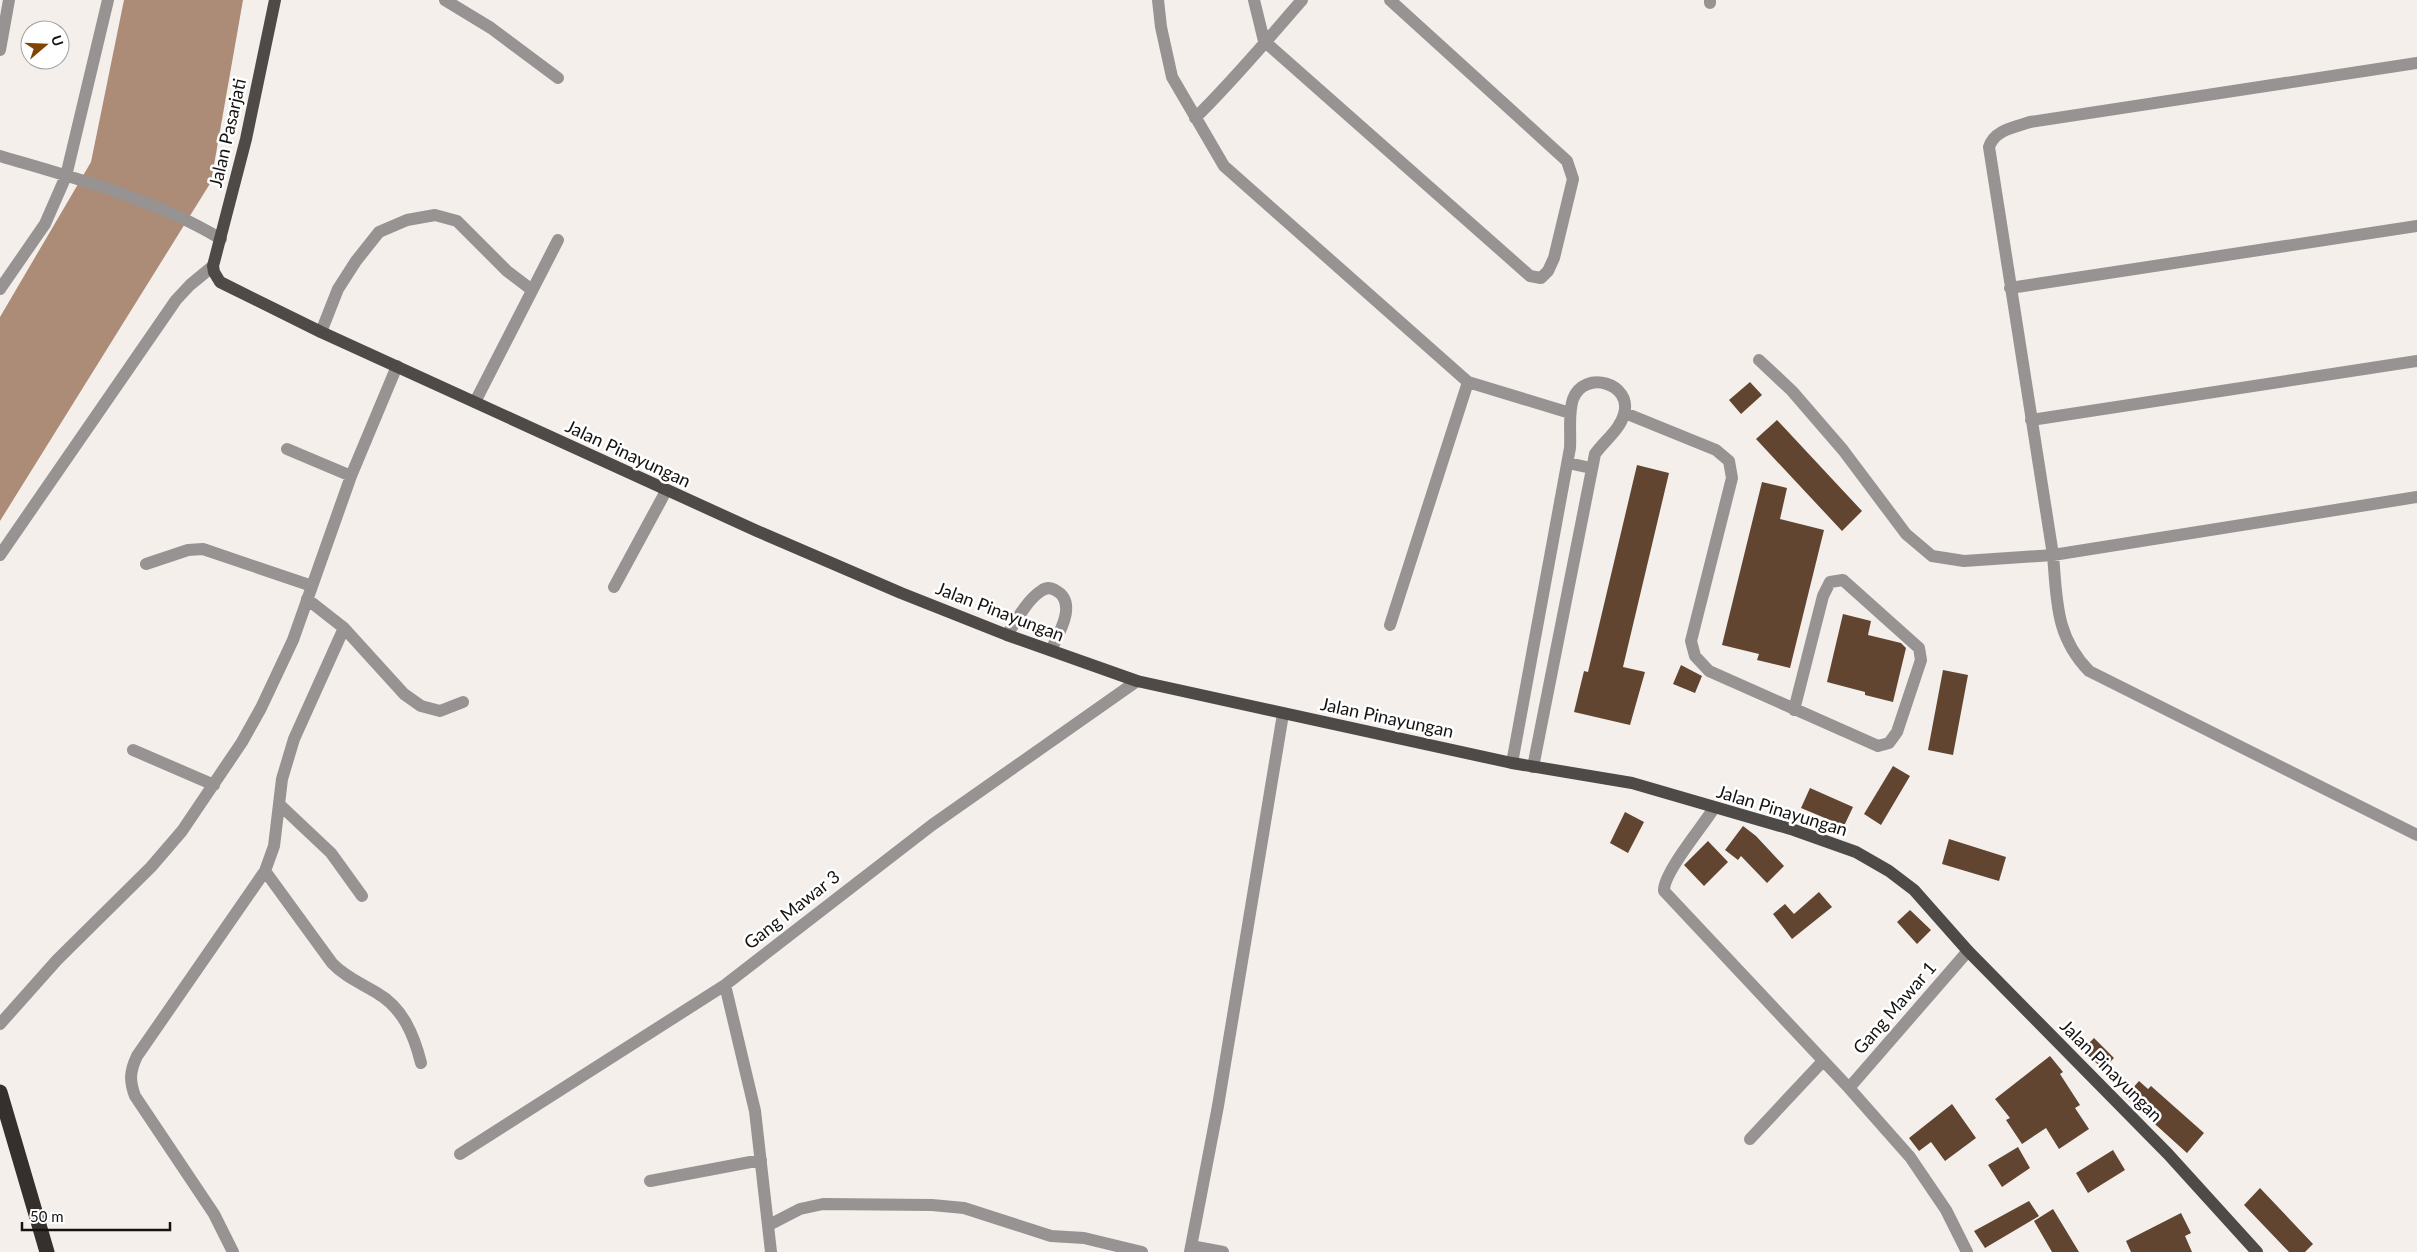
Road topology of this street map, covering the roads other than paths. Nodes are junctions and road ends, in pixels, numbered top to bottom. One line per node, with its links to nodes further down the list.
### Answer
1 (8, 0): 10 (street)
2 (108, 0): 15 (street)
3 (275, 0): 17 (main road, Jalan Pasarjati)
4 (445, 0): 12 (street)
5 (1158, 0): 13 (street)
6 (1254, 0): 9 (street)
7 (1302, 0): 9 (street)
8 (1390, 0): 9 (street)
9 (1264, 41): 13 (street)
10 (0, 50)
11 (2417, 63): 20 (street)
12 (558, 78)
13 (1195, 118): 27 (street)
14 (0, 156): 15 (street)
15 (66, 176): 17 (street); 21 (street)
16 (2417, 226): 20 (street)
17 (221, 239): 19 (main road, Jalan Pasarjati)
18 (558, 240): 22 (street)
19 (213, 269): 23 (main road, Jalan Pinayungan); 38 (street)
20 (2010, 288): 31 (street)
21 (0, 289)
22 (532, 290): 23 (street); 28 (street)
23 (321, 332): 26 (main road, Jalan Pinayungan)
24 (1759, 360): 39 (street)
25 (2417, 361): 31 (street)
26 (397, 366): 28 (main road, Jalan Pinayungan); 35 (street)
27 (1468, 382): 29 (street); 44 (street)
28 (475, 402): 36 (main road, Jalan Pinayungan)
29 (1570, 413): 30 (street); 33 (street)
30 (1625, 413): 34 (street); 50 (street)
31 (2031, 420): 39 (street)
32 (287, 450): 35 (street)
33 (1568, 463): 34 (street); 53 (street)
34 (1591, 468): 54 (street)
35 (351, 476): 41 (street)
36 (666, 491): 42 (street); 46 (main road, Jalan Pinayungan)
37 (2417, 497): 39 (street)
38 (0, 555)
39 (2053, 555): 58 (street)
40 (146, 564): 41 (street)
41 (312, 586): 43 (street)
42 (614, 587)
43 (307, 599): 45 (street); 55 (street)
44 (1390, 625)
45 (344, 628): 49 (street); 56 (street)
46 (1007, 635): 47 (main road, Jalan Pinayungan); 47 (street)
47 (1051, 650): 48 (main road, Jalan Pinayungan)
48 (1137, 681): 51 (main road, Jalan Pinayungan); 62 (street, Gang Mawar 3)
49 (463, 702)
50 (1794, 710): 50 (street)
51 (1283, 714): 53 (main road, Jalan Pinayungan); 73 (street)
52 (133, 750): 55 (street)
53 (1512, 763): 54 (main road, Jalan Pinayungan)
54 (1533, 767): 57 (main road, Jalan Pinayungan)
55 (214, 786): 63 (street)
56 (279, 804): 59 (street); 60 (street)
57 (1714, 808): 61 (main road, Jalan Pinayungan); 64 (street)
58 (2417, 835)
59 (265, 871): 65 (street); 75 (street)
60 (362, 896)
61 (1968, 951): 66 (street, Gang Mawar 1); 80 (main road, Jalan Pinayungan)
62 (725, 985): 69 (street, Gang Mawar 3); 70 (street)
63 (0, 1024)
64 (1823, 1061): 66 (street); 68 (street)
65 (421, 1063)
66 (1849, 1088): 79 (street)
67 (0, 1092): 74 (highway)
68 (1750, 1139)
69 (460, 1154)
70 (761, 1160): 71 (street); 72 (street)
71 (650, 1181)
72 (769, 1225): 76 (street); 77 (street)
73 (1190, 1249): 78 (street)
74 (47, 1252)
75 (233, 1252)
76 (771, 1252)
77 (1142, 1252)
78 (1222, 1252)
79 (1967, 1252)
80 (2257, 1252)

